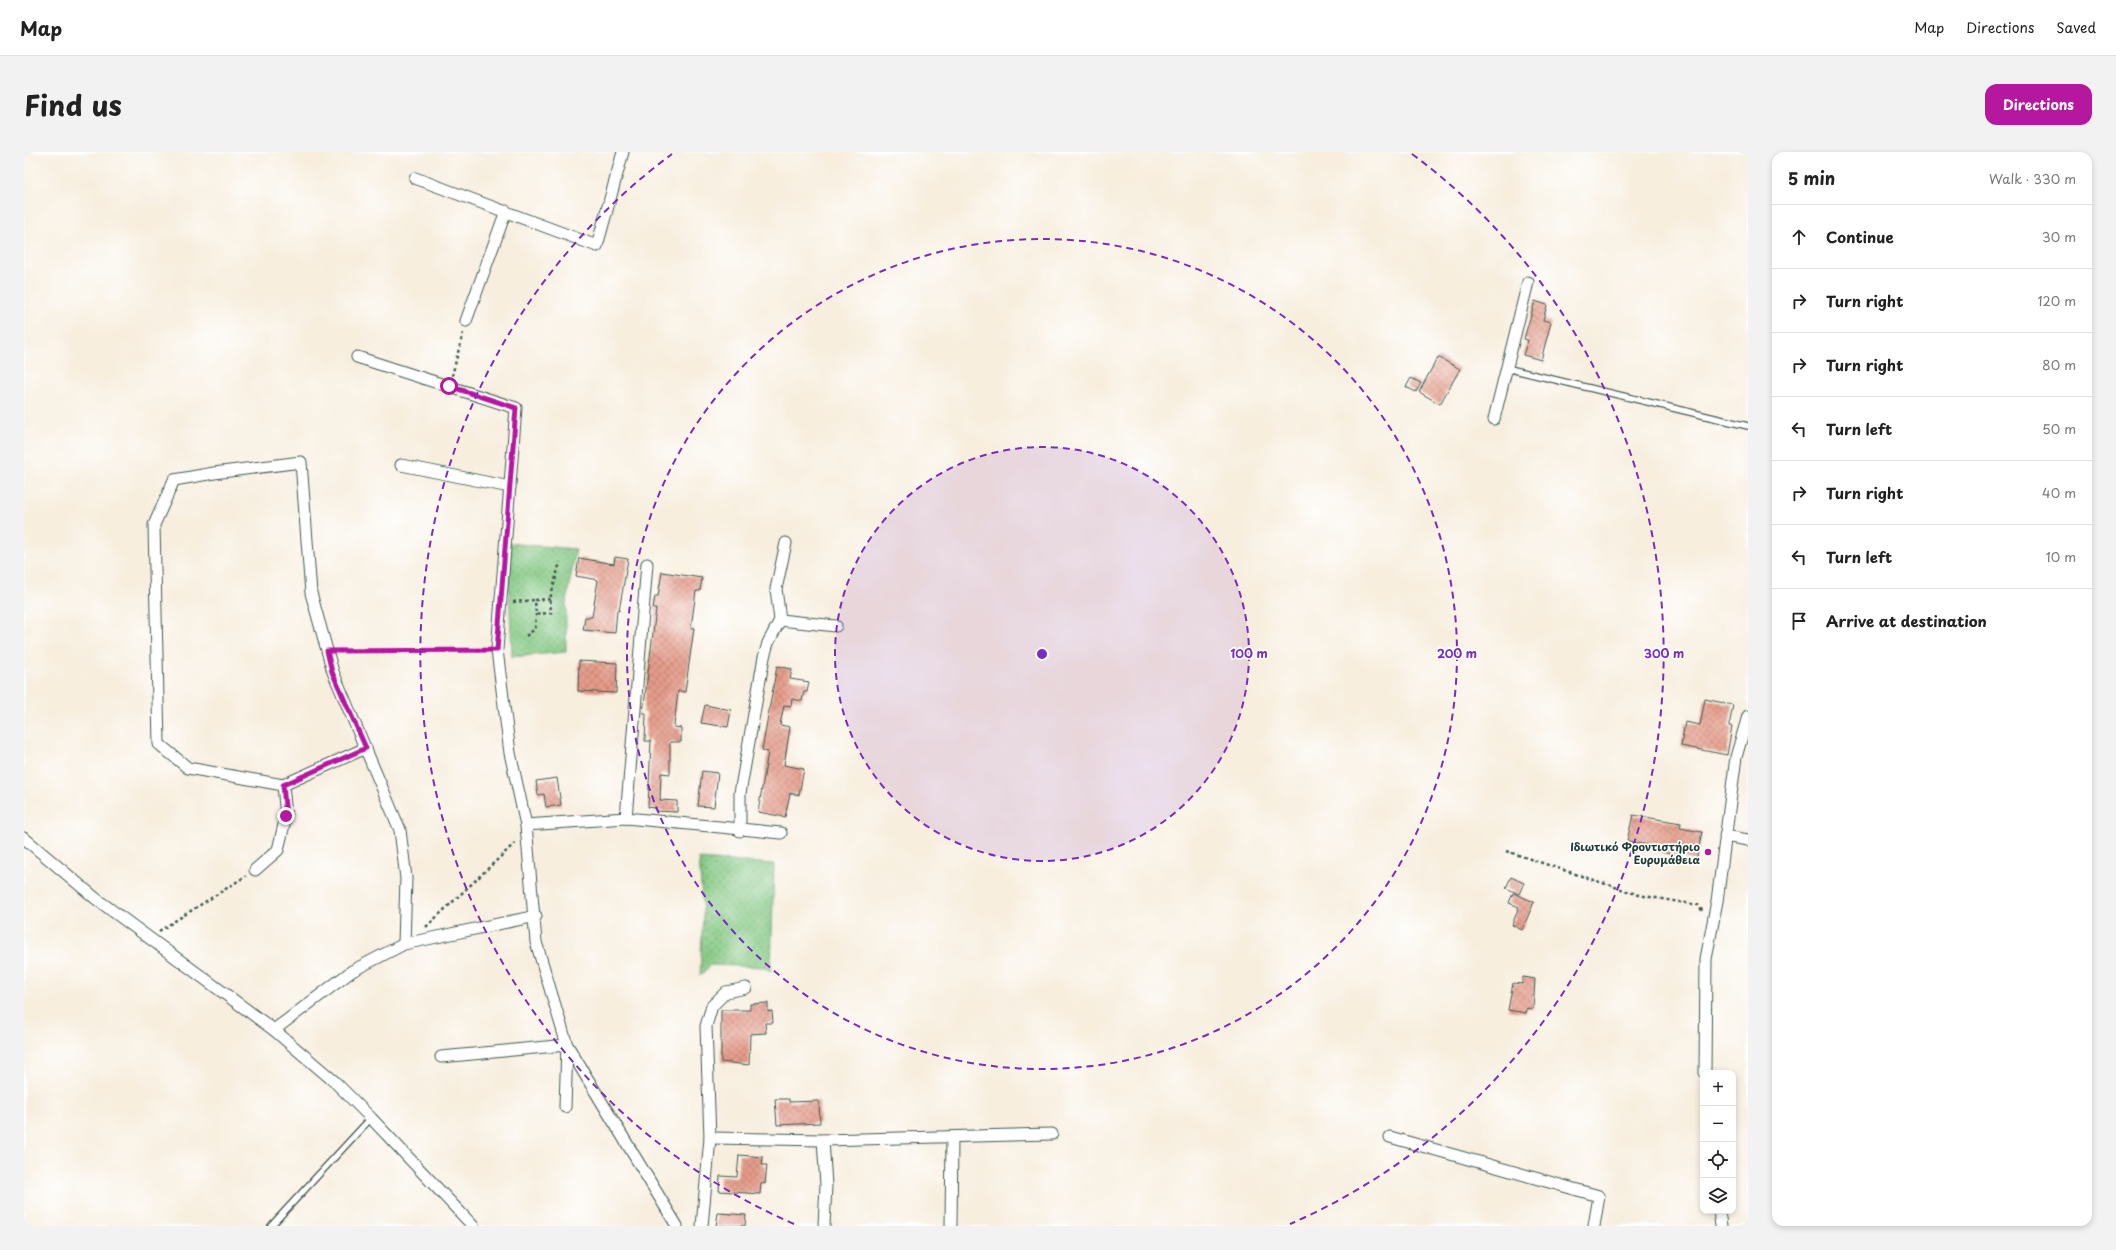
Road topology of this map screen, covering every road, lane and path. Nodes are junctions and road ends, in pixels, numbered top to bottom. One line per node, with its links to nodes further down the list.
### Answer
1 (623, 152): 3 (street)
2 (415, 178): 3 (street)
3 (506, 211): 5 (street)
4 (1528, 282): 7 (street)
5 (466, 321): 8 (path)
6 (357, 357): 8 (street)
7 (1506, 368): 9 (street); 10 (lane)
8 (449, 386): 12 (street)
9 (1494, 419)
10 (1748, 426)
11 (401, 464): 12 (street)
12 (510, 487): 18 (street)
13 (786, 543): 20 (street)
14 (560, 562): 16 (path)
15 (647, 564): 28 (street)
16 (550, 599): 17 (path); 19 (path)
17 (535, 600): 18 (path); 19 (path)
18 (500, 609): 23 (street)
19 (536, 614): 22 (path)
20 (780, 620): 21 (street); 30 (street)
21 (836, 626)
22 (526, 636)
23 (497, 650): 24 (path); 29 (street)
24 (327, 651): 26 (street); 27 (street)
25 (1748, 716): 32 (street)
26 (366, 748): 27 (street); 41 (street)
27 (283, 785): 36 (street)
28 (626, 818): 29 (street); 30 (street)
29 (527, 828): 37 (street); 39 (path)
30 (740, 831): 31 (street)
31 (781, 834)
32 (1725, 836): 34 (street); 38 (street)
33 (24, 838): 40 (street)
34 (1748, 840)
35 (1506, 851): 38 (path)
36 (255, 870): 40 (path)
37 (536, 916): 41 (street); 44 (street)
38 (1713, 922): 46 (street)
39 (425, 928)
40 (148, 938): 43 (street)
41 (404, 944): 43 (street)
42 (746, 988): 52 (street)
43 (274, 1030): 48 (street)
44 (566, 1045): 45 (street); 47 (street); 57 (street)
45 (441, 1057)
46 (1705, 1070)
47 (565, 1107)
48 (371, 1118): 55 (lane); 56 (street)
49 (1052, 1134): 50 (street)
50 (952, 1137): 53 (street); 60 (street)
51 (1390, 1137): 61 (street)
52 (710, 1138): 53 (street); 58 (street)
53 (823, 1140): 59 (street)
54 (1719, 1214): 62 (street)
55 (271, 1226)
56 (473, 1226)
57 (677, 1226)
58 (702, 1226)
59 (824, 1226)
60 (951, 1226)
61 (1594, 1226)
62 (1721, 1226)

